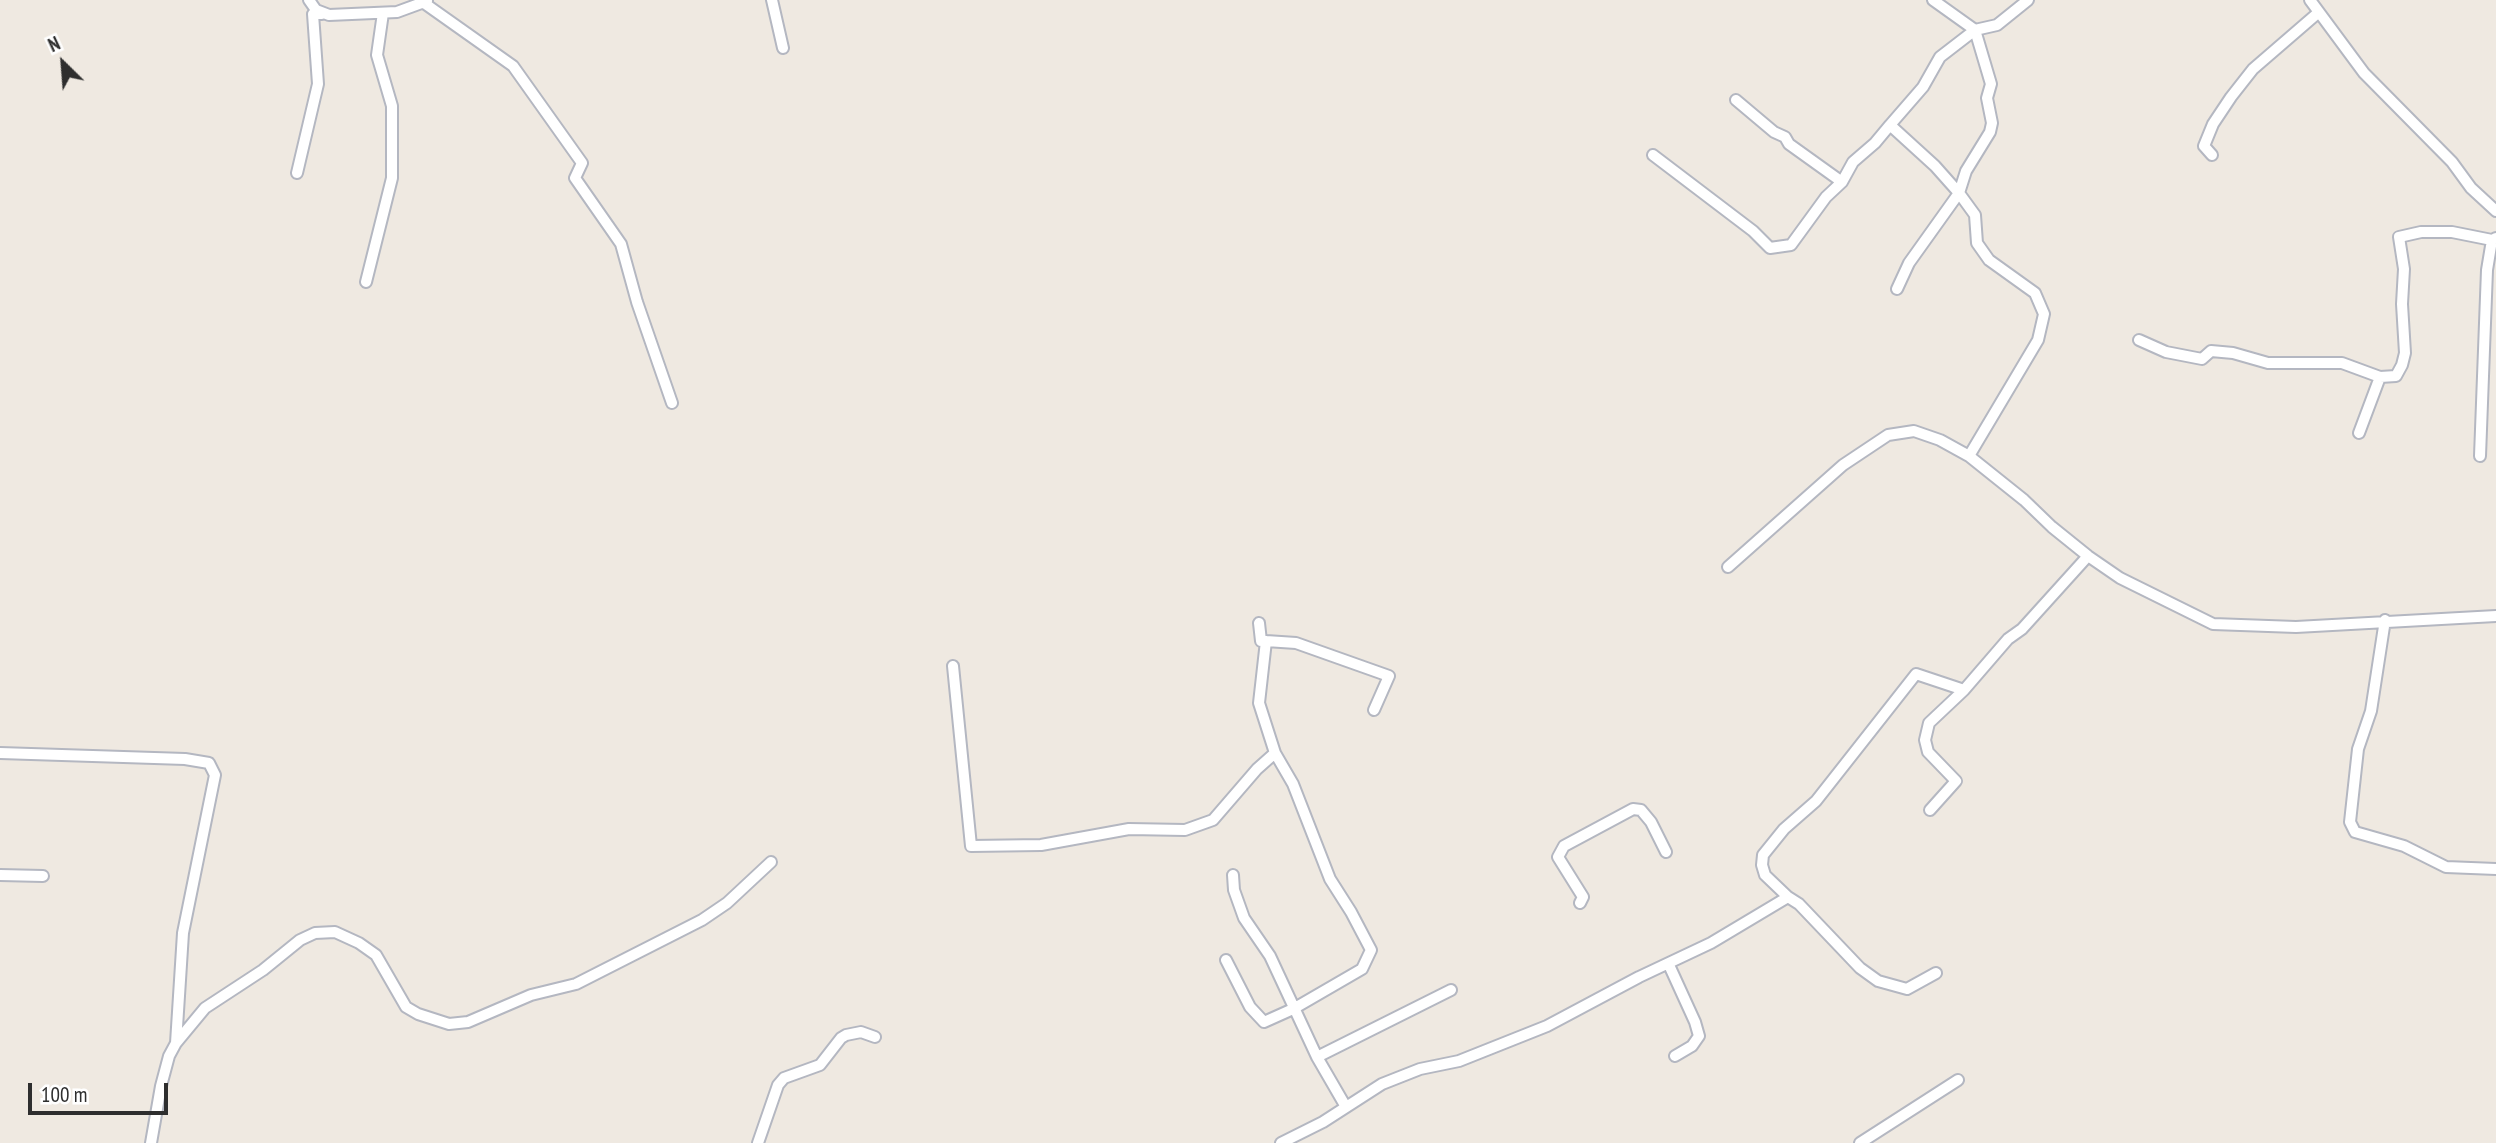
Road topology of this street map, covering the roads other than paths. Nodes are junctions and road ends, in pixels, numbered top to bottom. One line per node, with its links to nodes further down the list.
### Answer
1 (309, 0): 8 (street)
2 (772, 0): 11 (street)
3 (1933, 0): 10 (street)
4 (2028, 0): 10 (street)
5 (2310, 0): 7 (street)
6 (427, 1): 9 (street); 25 (street)
7 (2319, 12): 15 (street); 19 (street)
8 (322, 13): 9 (street); 16 (street)
9 (383, 13): 21 (street)
10 (1975, 30): 13 (street); 18 (street)
11 (783, 48)
12 (1736, 100): 17 (street)
13 (1890, 125): 17 (street); 18 (street)
14 (1653, 155): 17 (street)
15 (2211, 155)
16 (297, 173)
17 (1842, 182)
18 (1959, 193): 22 (street); 27 (street)
19 (2496, 211)
20 (2494, 239): 24 (street); 28 (street)
21 (366, 282)
22 (1897, 289)
23 (2139, 340): 24 (street)
24 (2380, 377): 26 (street)
25 (672, 403)
26 (2359, 433)
27 (1969, 456): 29 (street); 30 (street)
28 (2480, 456)
29 (2088, 556): 32 (street); 36 (street)
30 (1728, 567)
31 (2496, 616): 32 (street)
32 (2385, 621): 43 (street)
33 (1259, 624): 34 (street)
34 (1266, 641): 37 (street); 38 (street)
35 (953, 666): 38 (street)
36 (1964, 690): 40 (street); 47 (street)
37 (1374, 710)
38 (1275, 753): 53 (street)
39 (0, 754): 55 (street)
40 (1930, 810)
41 (1666, 852): 48 (street)
42 (771, 862): 55 (street)
43 (2496, 869)
44 (0, 875): 46 (street)
45 (1233, 875): 53 (street)
46 (43, 876)
47 (1788, 897): 50 (street); 51 (street)
48 (1580, 903)
49 (1226, 960): 53 (street)
50 (1669, 965): 56 (street); 59 (street)
51 (1936, 972)
52 (1451, 990): 57 (street)
53 (1293, 1009): 57 (street)
54 (875, 1037): 61 (street)
55 (176, 1043): 60 (street)
56 (1675, 1056)
57 (1317, 1057): 59 (street)
58 (1958, 1080): 63 (street)
59 (1346, 1107): 62 (street)
60 (151, 1143)
61 (758, 1143)
62 (1281, 1143)
63 (1860, 1143)

